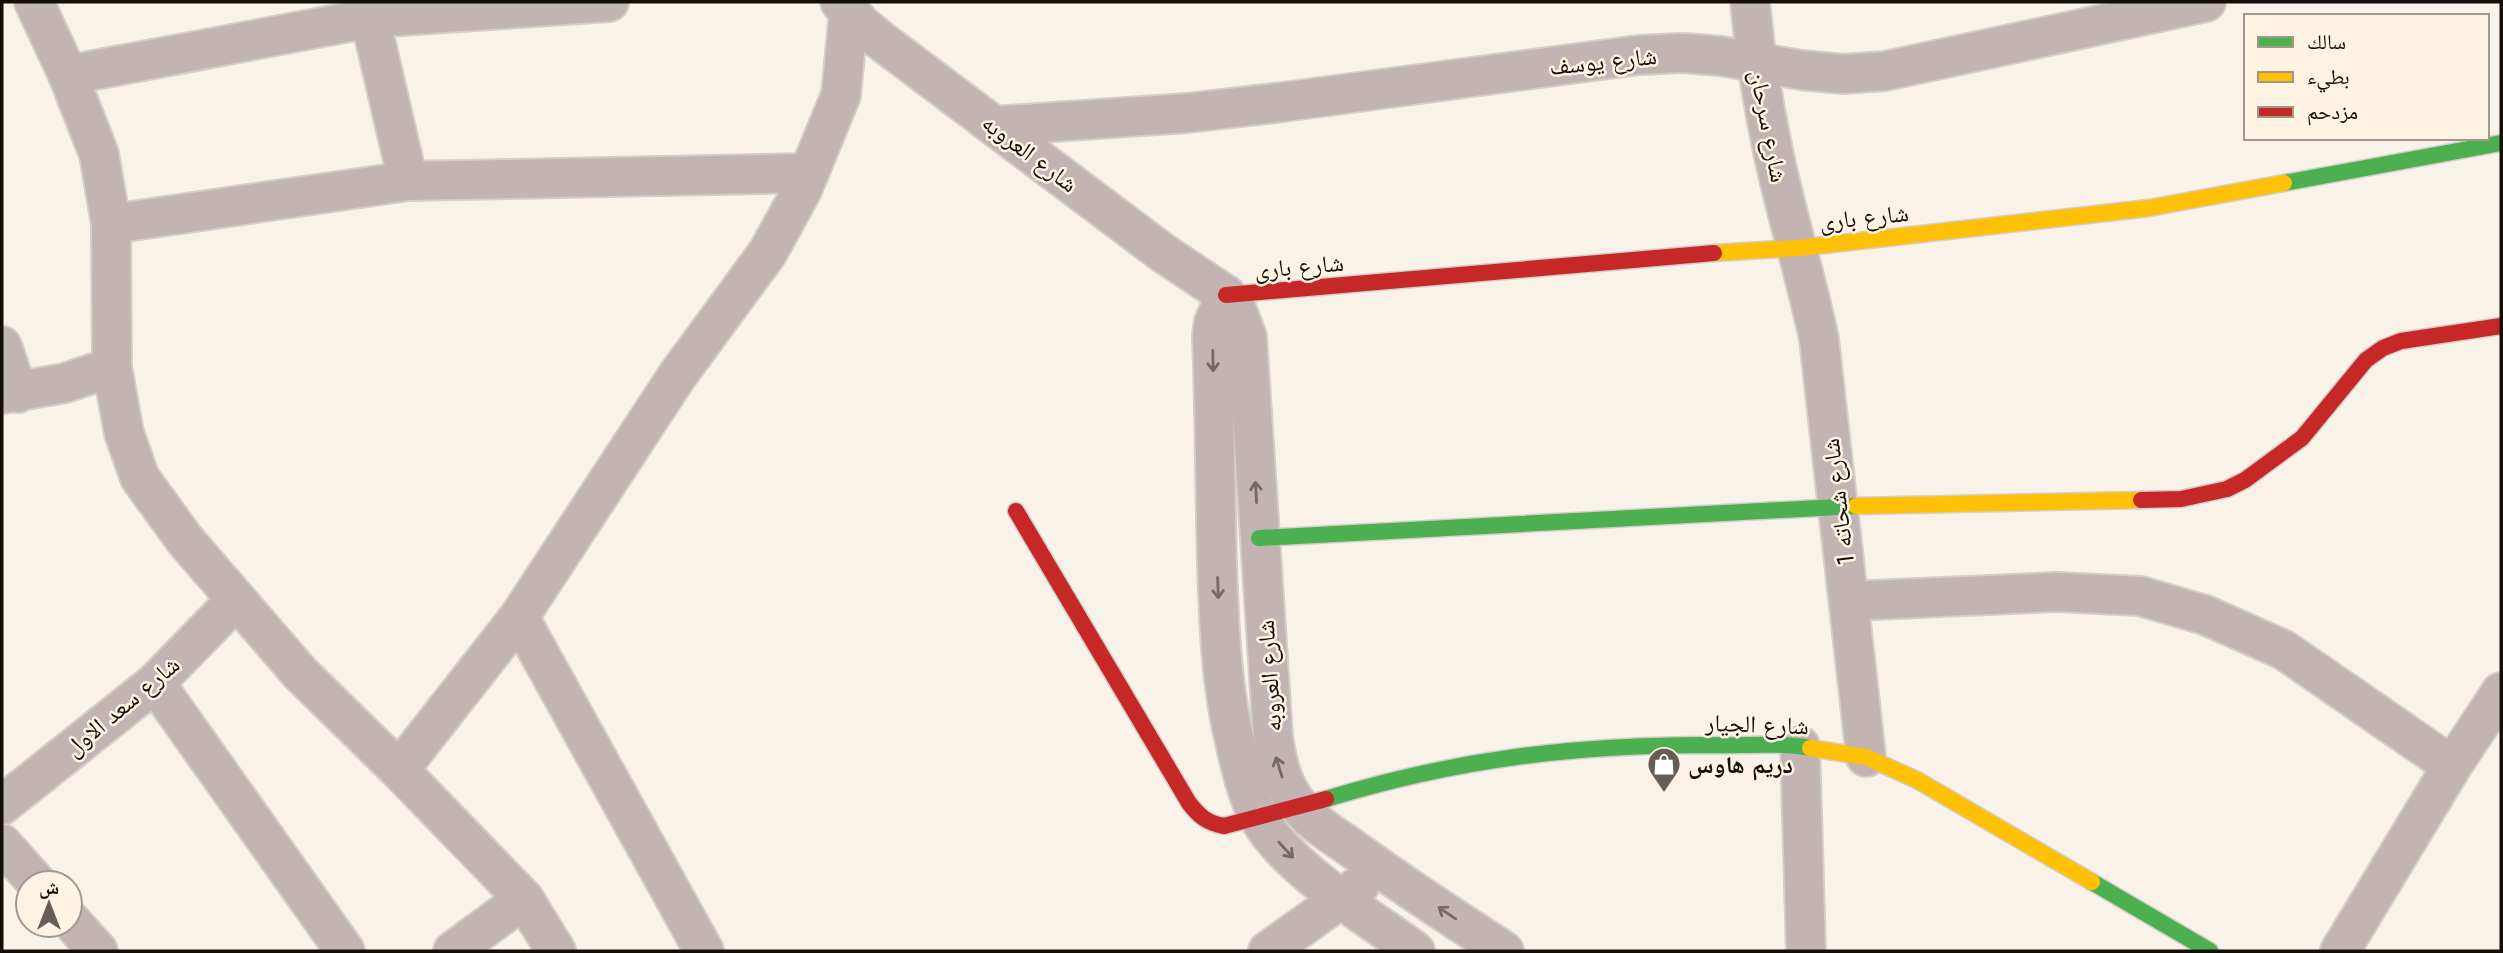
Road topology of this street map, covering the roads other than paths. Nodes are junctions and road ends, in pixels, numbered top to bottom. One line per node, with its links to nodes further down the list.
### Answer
1 (34, 2): 8 (street)
2 (609, 2): 6 (street)
3 (1750, 2): 7 (street, شارع سرحان)
4 (2206, 2): 7 (street, شارع يوسف)
5 (845, 7): 9 (street, شارع العروبه); 11 (street)
6 (370, 18): 8 (street); 12 (street)
7 (1756, 62): 9 (street, شارع يوسف); 14 (street, شارع سرحان)
8 (68, 75): 13 (street)
9 (994, 126): 15 (street, شارع العروبه)
10 (2501, 143): 14 (street, شارع بارى)
11 (809, 173): 12 (street); 25 (street)
12 (408, 181): 13 (street)
13 (111, 224): 18 (street)
14 (1798, 248): 15 (street, شارع بارى); 20 (street, شارع شحاته 1)
15 (1226, 295): 22 (street, شارع العروبه, one-way to 15); 34 (street, شارع العروبه, one-way to 34)
16 (2501, 327): 20 (street)
17 (2, 346): 19 (street)
18 (112, 368): 19 (street); 23 (street)
19 (10, 394)
20 (1839, 506): 22 (street); 24 (street, شارع شحاته 1)
21 (1016, 511): 34 (street, شارع الجيار)
22 (1259, 538): 33 (street, شارع العروبه, one-way to 22)
23 (236, 600): 26 (street, شارع سعد الاول); 31 (street)
24 (1850, 601): 29 (street, شارع شحاته 1); 30 (street)
25 (519, 617): 31 (street); 45 (street)
26 (155, 683): 32 (street, شارع سعد الاول); 42 (street)
27 (2501, 692): 30 (street)
28 (1800, 746): 29 (street, شارع الجيار); 33 (street, شارع الجيار); 49 (street)
29 (1866, 758): 50 (street, شارع الجيار)
30 (2452, 766): 51 (street)
31 (399, 770): 38 (street)
32 (2, 805)
33 (1299, 807): 34 (street, شارع الجيار); 37 (street, شارع العروبه)
34 (1259, 818): 39 (street, شارع العروبه, one-way to 39)
35 (2, 844): 36 (street)
36 (24, 869)
37 (1380, 869): 39 (street); 48 (street, شارع العروبه, one-way to 37)
38 (524, 899): 43 (street); 44 (street)
39 (1342, 899): 46 (street); 47 (street, شارع العروبه)
40 (84, 936): 41 (street)
41 (98, 951)
42 (345, 951)
43 (453, 951)
44 (556, 951)
45 (704, 951)
46 (1268, 951)
47 (1415, 951)
48 (1504, 951)
49 (1806, 951)
50 (2210, 951)
51 (2340, 951)

